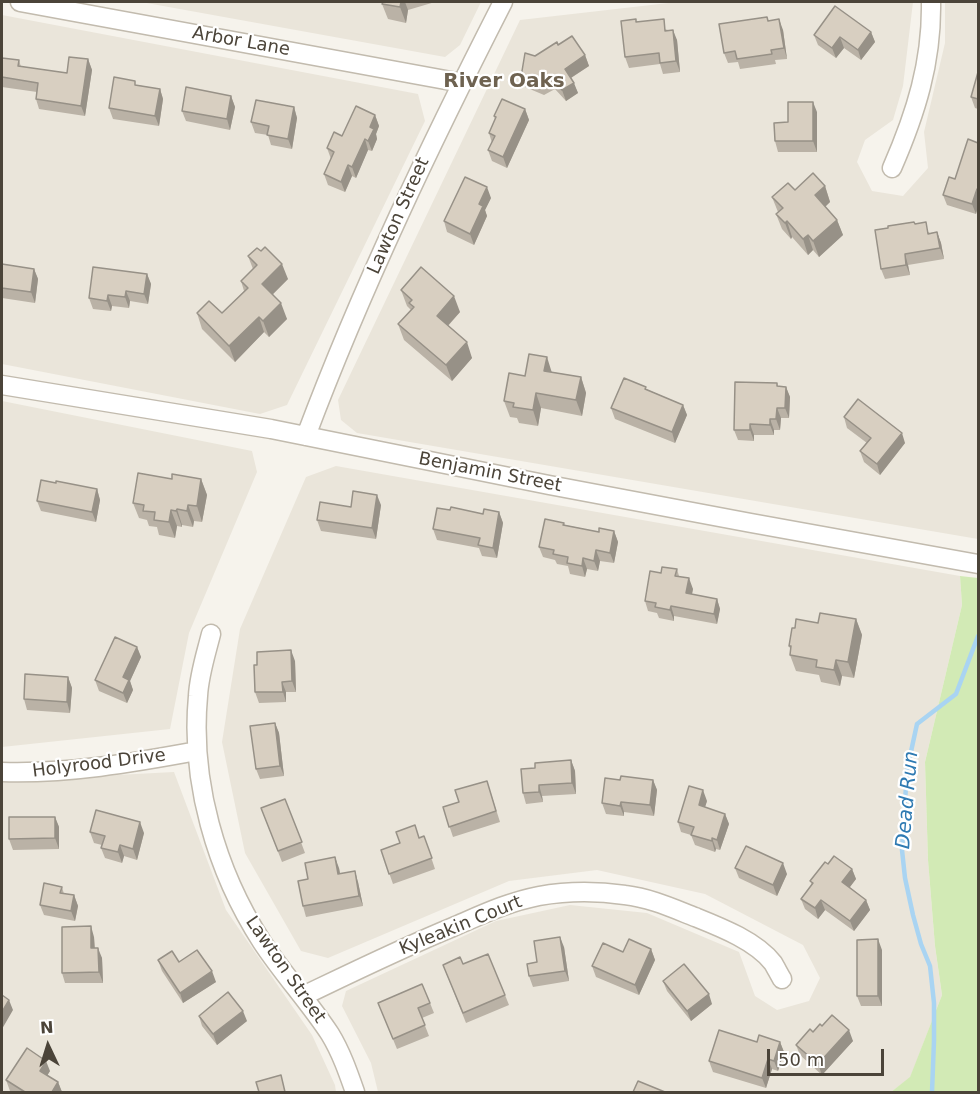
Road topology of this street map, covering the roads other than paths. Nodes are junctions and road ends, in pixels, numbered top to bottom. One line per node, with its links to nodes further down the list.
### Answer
1 (20, 2): 4 (street, Arbor Lane)
2 (503, 2): 4 (street, Lawton Street)
3 (931, 2): 5 (street)
4 (462, 83): 7 (street, Lawton Street)
5 (892, 168)
6 (2, 385): 7 (street, Benjamin Street)
7 (306, 436): 8 (street, Benjamin Street)
8 (978, 564)
9 (212, 634): 10 (street, Lawton Street)
10 (197, 751): 11 (street, Holyrood Drive); 13 (street, Lawton Street)
11 (2, 772)
12 (782, 979): 13 (street, Kyleakin Court)
13 (303, 996): 14 (street, Lawton Street)
14 (355, 1092)

